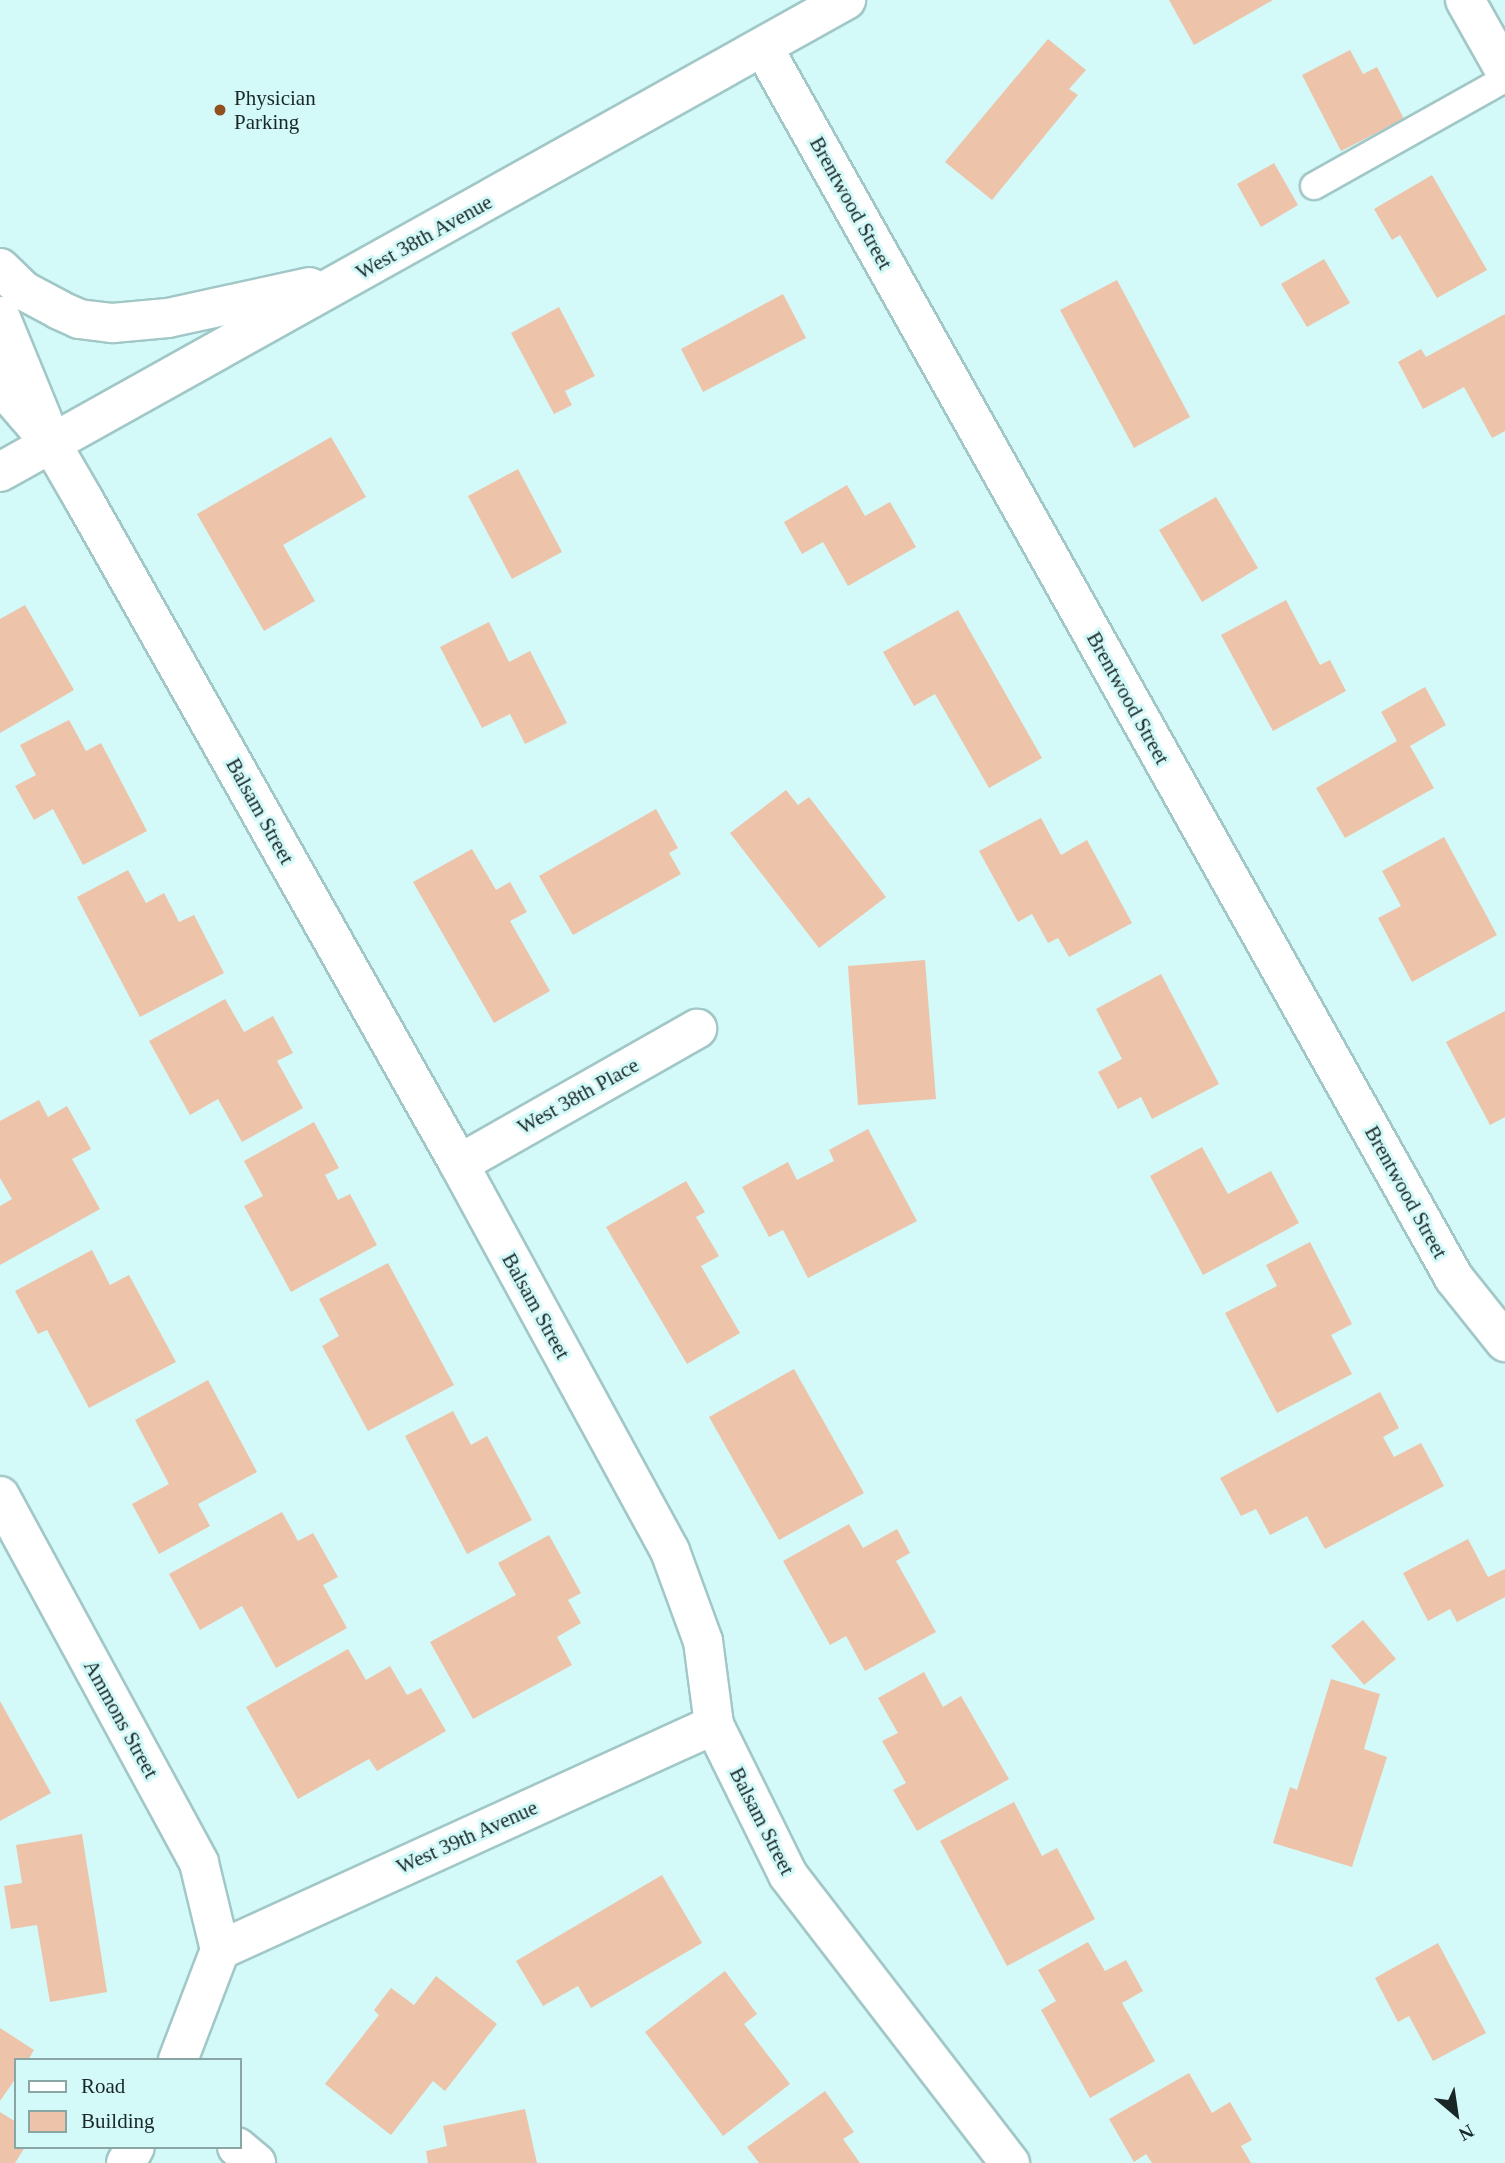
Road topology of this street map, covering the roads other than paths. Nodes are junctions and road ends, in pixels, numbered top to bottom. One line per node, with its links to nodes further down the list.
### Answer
1 (846, 0): 3 (street, West 38th Avenue)
2 (1465, 0): 4 (street)
3 (763, 47): 8 (street, West 38th Avenue); 15 (street, Brentwood Street)
4 (1505, 71)
5 (1505, 79): 6 (lane)
6 (1314, 186)
7 (0, 268): 8 (street)
8 (349, 278): 11 (street, West 38th Avenue)
9 (0, 316): 11 (street)
10 (0, 384): 11 (street)
11 (51, 443): 12 (street, West 38th Avenue); 14 (street, Balsam Street)
12 (0, 472)
13 (697, 1029): 14 (street, West 38th Place)
14 (459, 1164): 17 (street, Balsam Street)
15 (1505, 1342)
16 (0, 1496): 18 (street, Ammons Street)
17 (714, 1725): 18 (street, West 39th Avenue); 22 (street, Balsam Street)
18 (220, 1950): 19 (street)
19 (179, 2058)
20 (239, 2149): 21 (street)
21 (256, 2163)
22 (1010, 2163)

